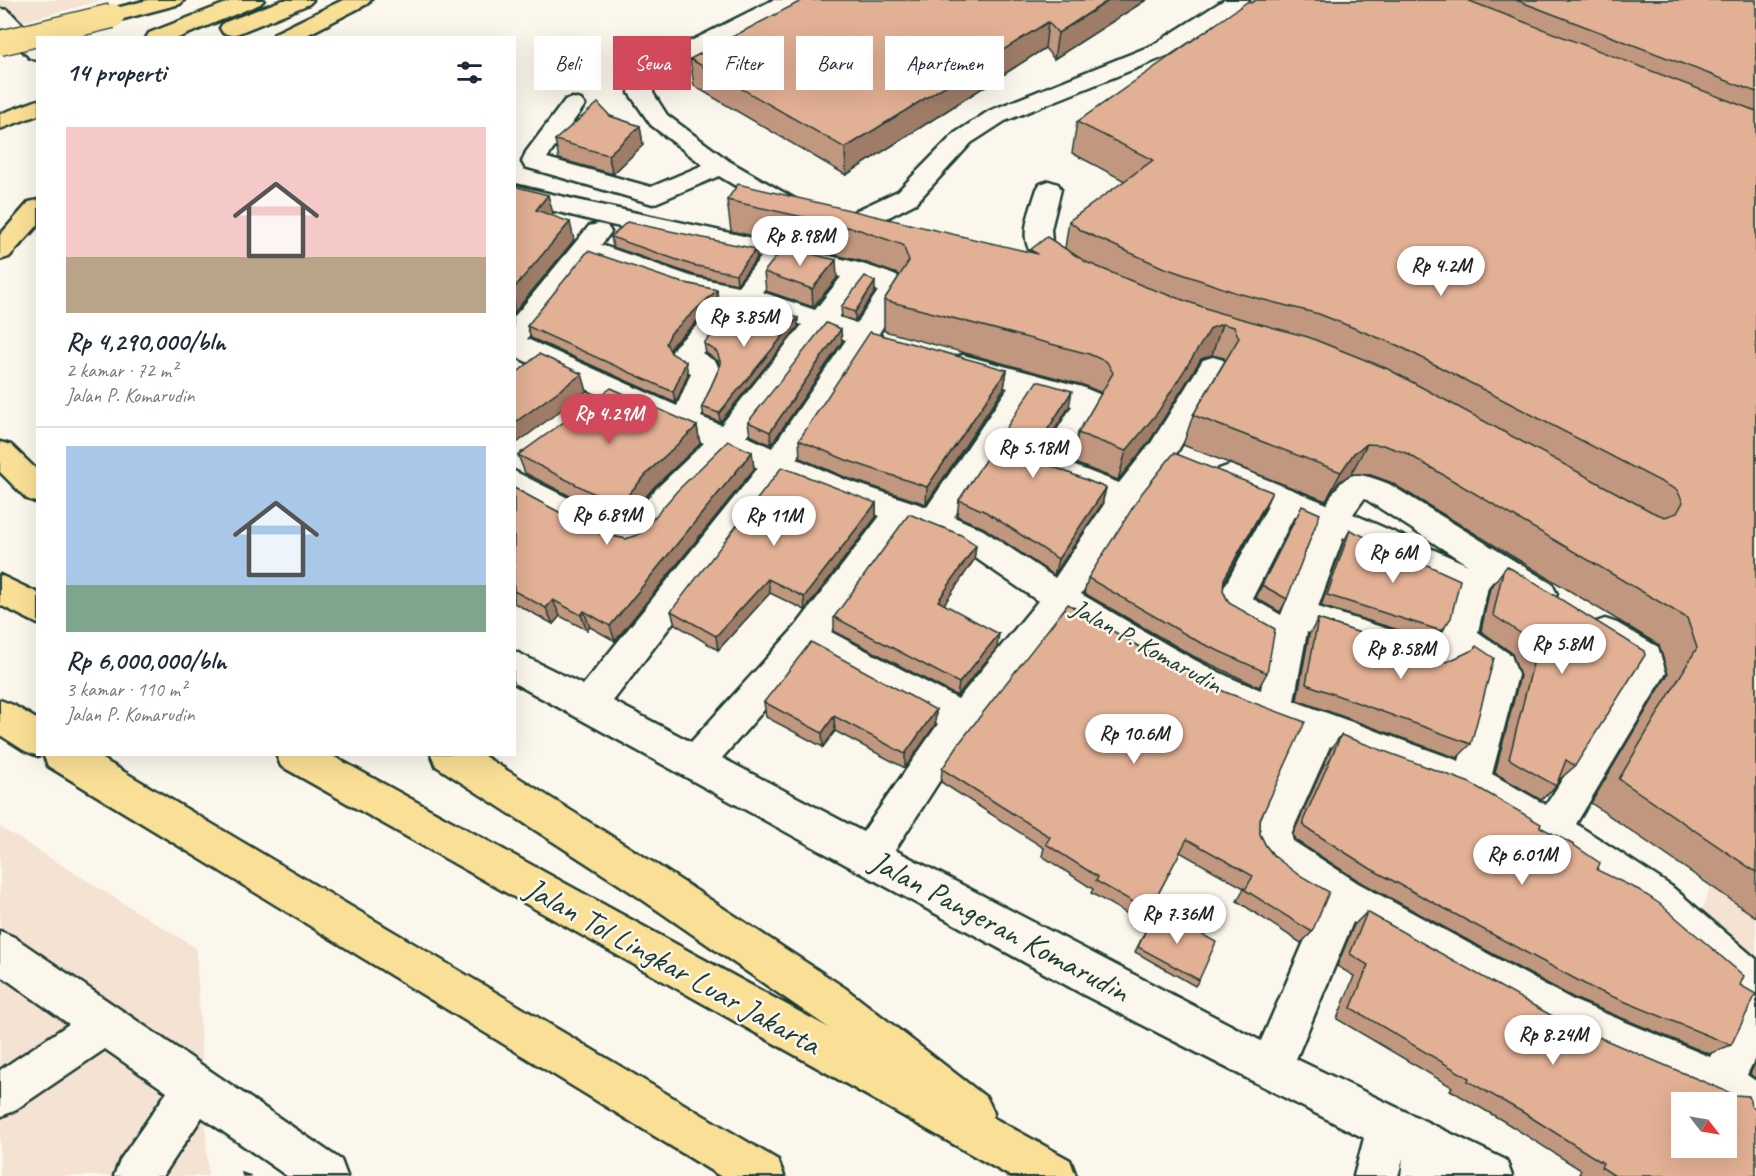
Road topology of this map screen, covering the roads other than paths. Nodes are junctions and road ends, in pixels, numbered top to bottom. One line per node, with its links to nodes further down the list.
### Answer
1 (4, 0): 8 (street)
2 (173, 0): 13 (highway, bridge)
3 (253, 0): 10 (highway)
4 (302, 0): 11 (highway)
5 (360, 0): 12 (highway)
6 (789, 0): 18 (street)
7 (1238, 0): 18 (street)
8 (0, 2)
9 (0, 15): 14 (street)
10 (162, 36)
11 (213, 36)
12 (287, 36)
13 (0, 43)
14 (36, 51)
15 (573, 105): 18 (street)
16 (36, 108): 17 (highway)
17 (0, 122)
18 (720, 166)
19 (1049, 189): 28 (street)
20 (516, 193): 22 (street)
21 (36, 209): 24 (highway)
22 (611, 217): 23 (street); 26 (street)
23 (583, 248): 26 (street); 31 (street)
24 (0, 251)
25 (779, 253): 26 (street); 27 (street); 29 (street)
26 (707, 262): 29 (street)
27 (860, 273): 30 (street); 32 (street)
28 (1098, 286)
29 (744, 296): 30 (street); 40 (street)
30 (820, 323): 32 (street); 41 (street)
31 (516, 333)
32 (861, 336): 33 (street); 44 (street)
33 (894, 345)
34 (939, 357): 37 (street)
35 (526, 358): 38 (street, Jalan P. Komarudin)
36 (1214, 367): 43 (street)
37 (1026, 383): 47 (street); 51 (street)
38 (614, 389): 39 (street); 40 (street, Jalan P. Komarudin)
39 (586, 409)
40 (684, 420): 41 (street, Jalan P. Komarudin)
41 (726, 440): 44 (street, Jalan P. Komarudin); 45 (street)
42 (0, 453): 46 (highway)
43 (1184, 460): 47 (street); 48 (street)
44 (778, 465): 49 (street, Jalan P. Komarudin); 60 (street)
45 (518, 468)
46 (36, 489)
47 (1125, 498): 54 (street)
48 (1287, 500): 50 (street); 56 (street)
49 (901, 511): 51 (street, Jalan P. Komarudin); 58 (street)
50 (1335, 520): 52 (street); 56 (street)
51 (934, 522): 54 (street, Jalan P. Komarudin)
52 (1481, 573): 57 (street); 71 (street)
53 (0, 589): 55 (highway)
54 (1060, 598): 61 (street, Jalan P. Komarudin); 63 (street)
55 (36, 609)
56 (1293, 625): 57 (street); 61 (street)
57 (1461, 633): 70 (street)
58 (808, 636): 63 (street); 69 (street)
59 (516, 667): 60 (street, Jalan Pangeran Komarudin)
60 (588, 706): 69 (street, Jalan Pangeran Komarudin)
61 (1275, 711): 64 (street, Jalan P. Komarudin)
62 (0, 716): 65 (highway)
63 (962, 719): 72 (street)
64 (1320, 728): 70 (street, Jalan P. Komarudin); 73 (street)
65 (36, 739)
66 (64, 756): 87 (highway)
67 (298, 756): 88 (highway, Jalan Tol Lingkar Luar Jakarta)
68 (452, 756): 88 (highway)
69 (694, 764): 72 (street, Jalan Pangeran Komarudin)
70 (1471, 782): 71 (street, Jalan P. Komarudin)
71 (1552, 828): 75 (street, Jalan P. Komarudin)
72 (869, 856): 78 (street, Jalan Pangeran Komarudin)
73 (1344, 896): 78 (street); 79 (street)
74 (0, 951): 77 (street)
75 (1756, 984)
76 (1756, 1011): 79 (street)
77 (104, 1025): 80 (street); 81 (street)
78 (1270, 1068): 83 (street, Jalan Pangeran Komarudin)
79 (1719, 1083): 82 (street)
80 (197, 1087): 85 (street); 86 (street)
81 (0, 1095)
82 (1756, 1106)
83 (1389, 1128): 84 (street, Jalan Pangeran Komarudin); 89 (street)
84 (1426, 1162): 90 (street, Jalan Pangeran Komarudin)
85 (136, 1176)
86 (325, 1176)
87 (762, 1176)
88 (1054, 1176)
89 (1376, 1176)
90 (1490, 1176)

